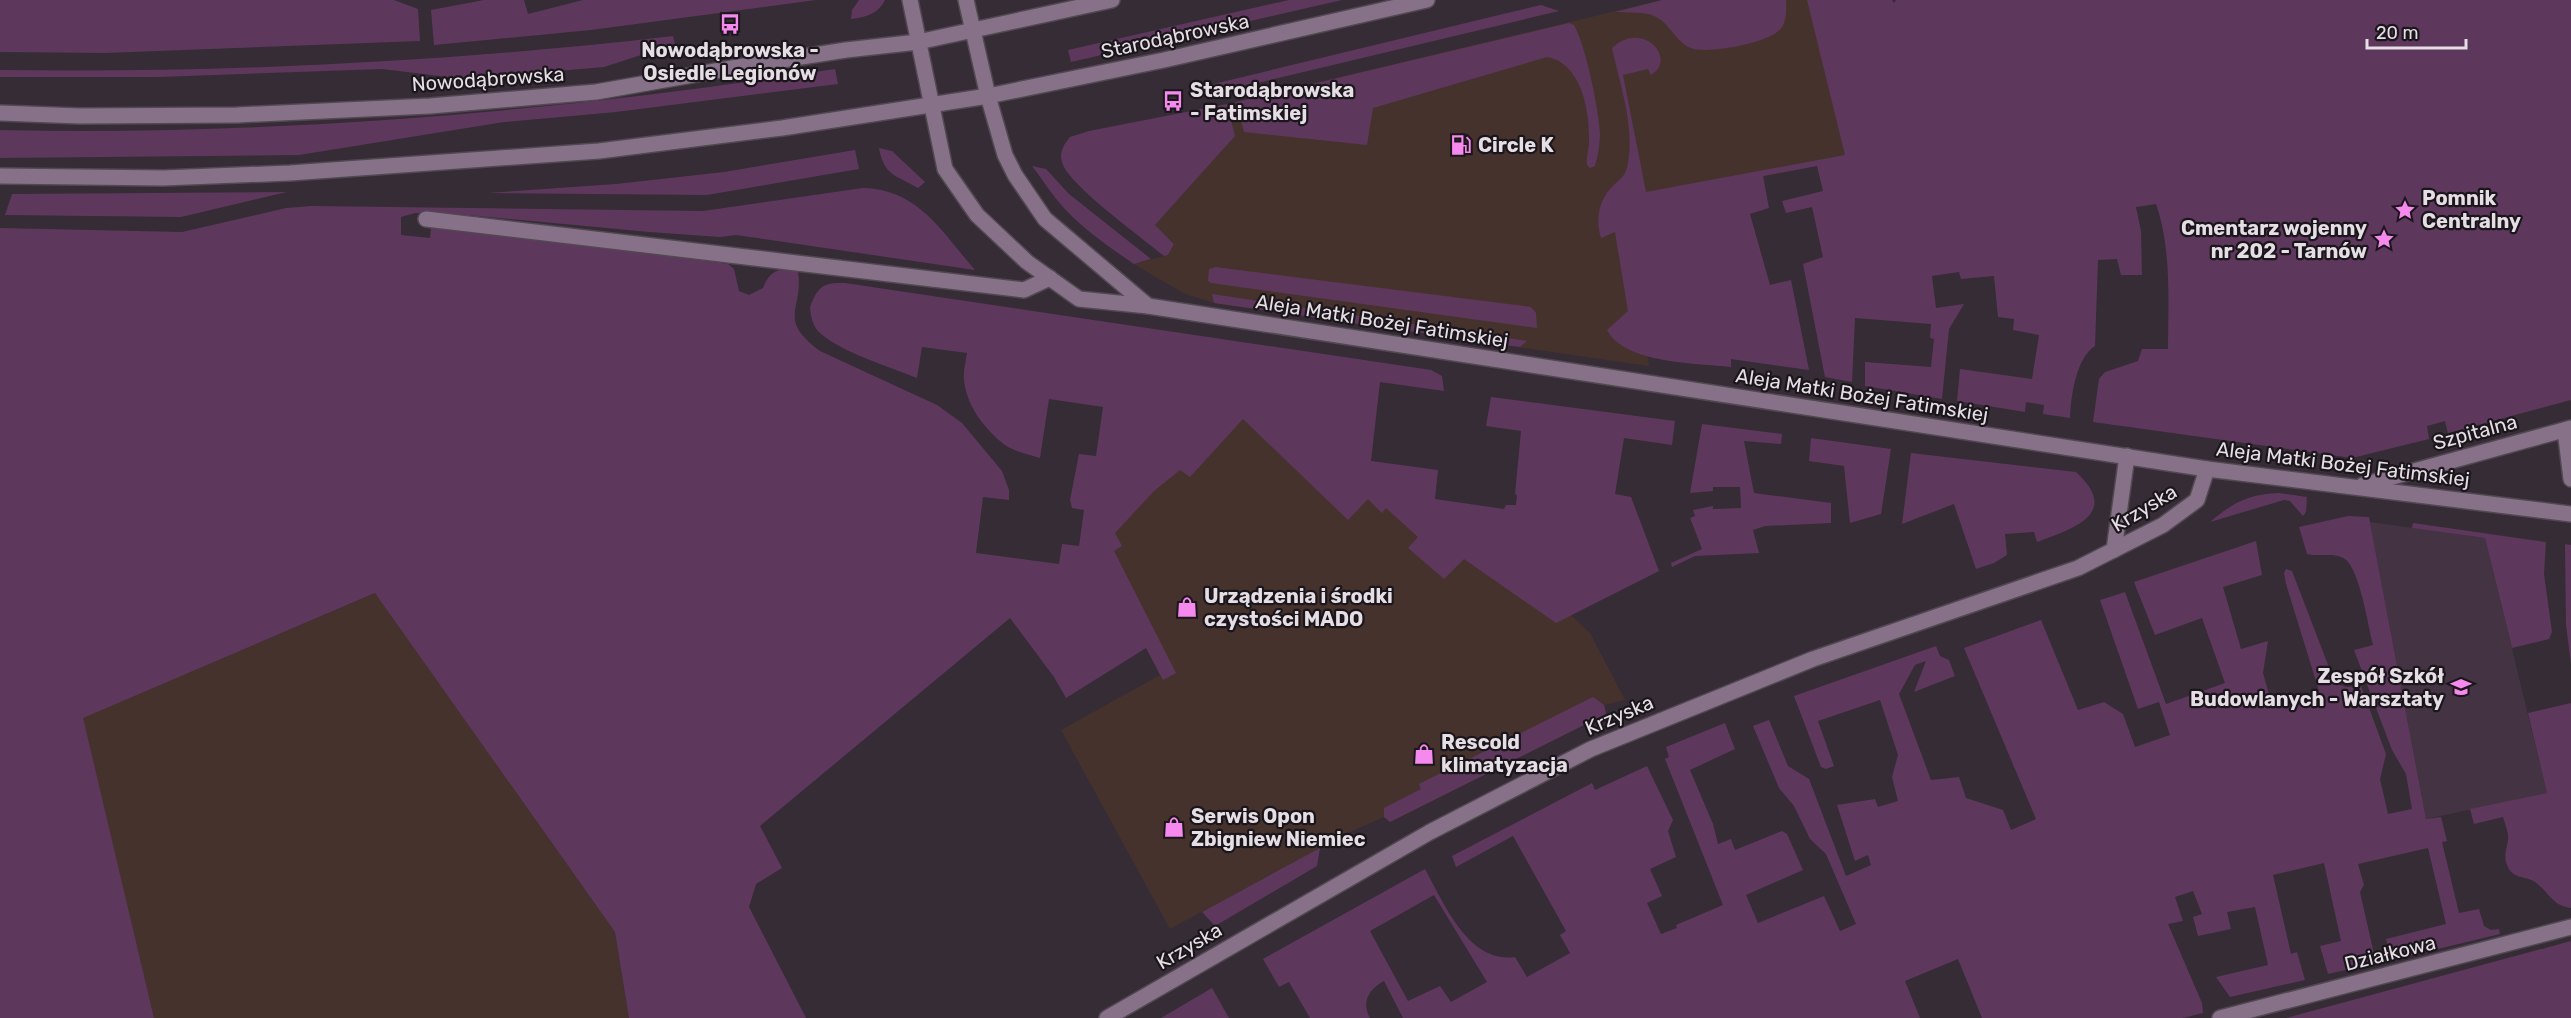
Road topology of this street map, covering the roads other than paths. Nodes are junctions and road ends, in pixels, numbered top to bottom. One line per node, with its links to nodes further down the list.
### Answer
1 (910, 0): 6 (street, Aleja Matki Bożej Fatimskiej)
2 (966, 0): 5 (street)
3 (1112, 0): 5 (street)
4 (1427, 0): 7 (street, Starodąbrowska)
5 (975, 32): 6 (street, Nowodąbrowska); 7 (street)
6 (918, 42): 8 (street, Aleja Matki Bożej Fatimskiej); 9 (street, Nowodąbrowska)
7 (988, 96): 8 (street, Starodąbrowska); 13 (street)
8 (931, 105): 10 (street); 12 (street, Aleja Matki Bożej Fatimskiej)
9 (0, 113)
10 (0, 176)
11 (426, 219): 12 (street)
12 (1050, 278): 13 (street, Aleja Matki Bożej Fatimskiej)
13 (1148, 306): 15 (street, Aleja Matki Bożej Fatimskiej)
14 (2568, 429): 17 (street); 18 (street, Szpitalna)
15 (2127, 456): 16 (street, Aleja Matki Bożej Fatimskiej); 20 (street, Krzyska)
16 (2207, 469): 18 (street, Aleja Matki Bożej Fatimskiej); 20 (street, Krzyska)
17 (2571, 479)
18 (2356, 488): 19 (street, Aleja Matki Bożej Fatimskiej)
19 (2571, 514)
20 (2114, 550): 22 (street, Krzyska)
21 (2571, 927): 23 (street, Działkowa)
22 (1107, 1018)
23 (2220, 1018)

